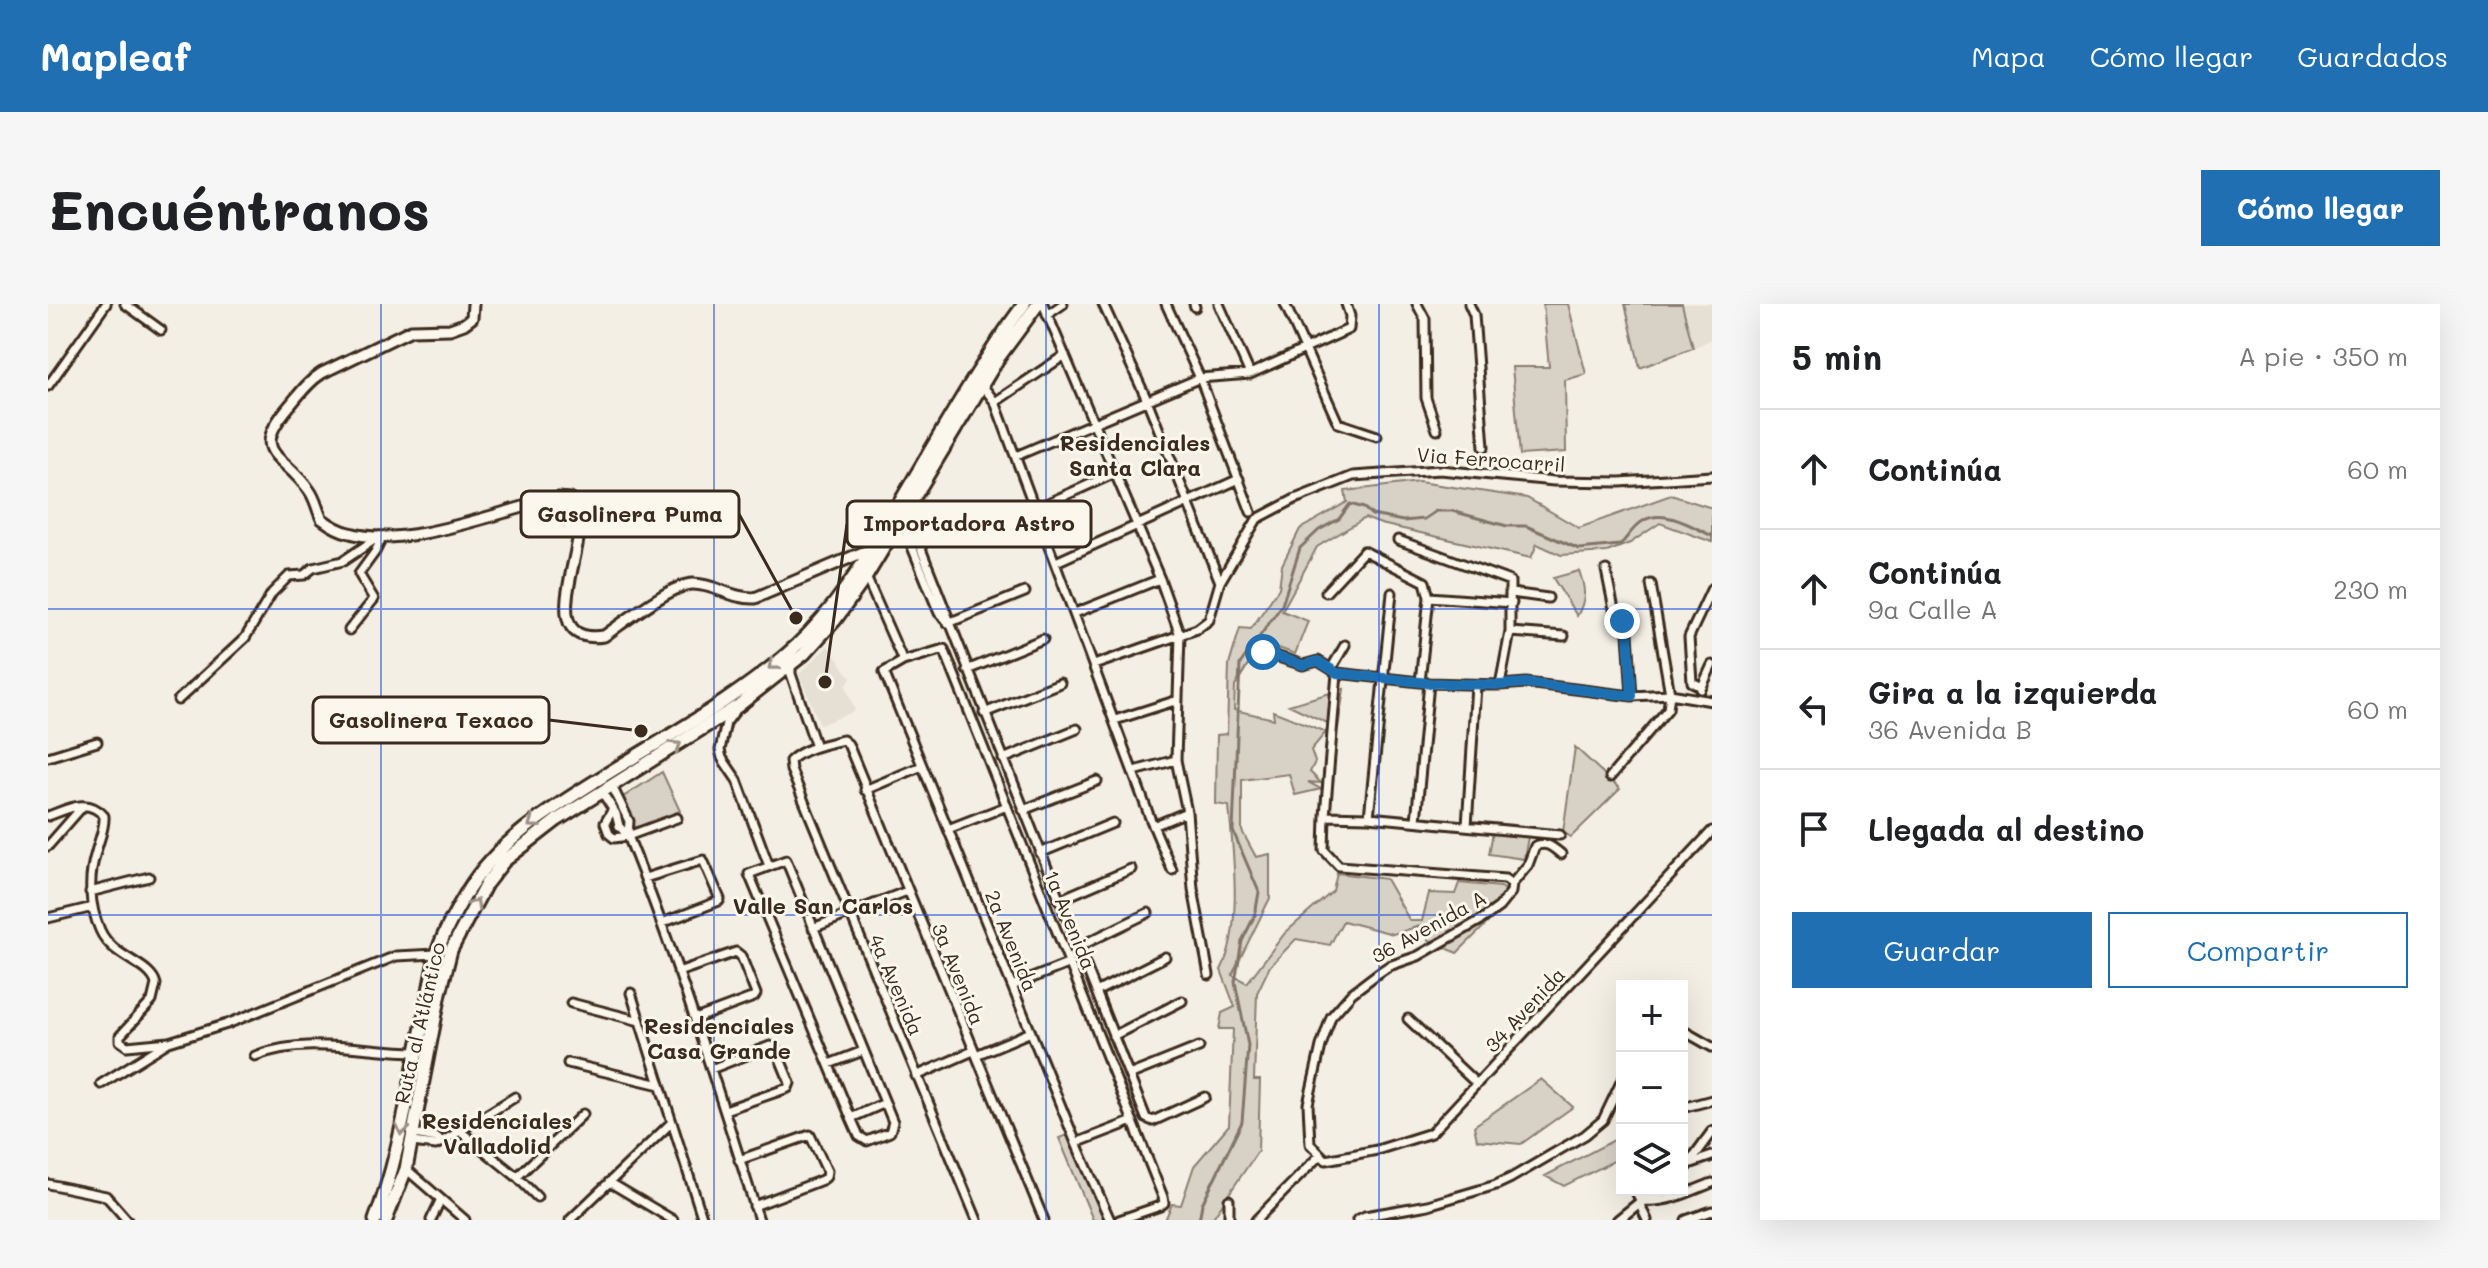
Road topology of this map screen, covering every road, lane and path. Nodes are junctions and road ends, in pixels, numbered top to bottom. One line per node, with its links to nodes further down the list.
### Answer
1 (106, 304): 21 (street)
2 (125, 304): 15 (street)
3 (473, 304): 37 (main road)
4 (1024, 304): 39 (highway, Ruta al Atlántico)
5 (1040, 304): 14 (street); 20 (highway, Ruta al Atlántico)
6 (1063, 304): 14 (street)
7 (1103, 304): 22 (street)
8 (1166, 304): 19 (street)
9 (1285, 304): 16 (street)
10 (1346, 304): 16 (street)
11 (1417, 304): 25 (street)
12 (1469, 304): 27 (street)
13 (1222, 305): 18 (street)
14 (1047, 315): 17 (street)
15 (161, 330)
16 (1303, 348): 18 (street); 26 (street)
17 (1065, 355): 23 (street); 24 (street)
18 (1250, 374): 19 (street)
19 (1200, 378): 22 (street); 31 (street)
20 (982, 385): 23 (street); 35 (highway, Ruta al Atlántico)
21 (48, 386)
22 (1147, 400): 24 (street); 32 (street)
23 (995, 402): 28 (street)
24 (1093, 421): 28 (street); 29 (street)
25 (1437, 430)
26 (1377, 436)
27 (1484, 447)
28 (1016, 456): 33 (street)
29 (1115, 473): 33 (street); 36 (street)
30 (1712, 476): 44 (street, Via Ferrocarril)
31 (1239, 479): 32 (street); 34 (street)
32 (1188, 502): 36 (street); 44 (street)
33 (1035, 509): 40 (street)
34 (1251, 512)
35 (904, 515): 42 (highway, Ruta al Atlántico); 55 (street)
36 (1137, 525): 40 (street); 43 (street)
37 (381, 536): 39 (main road); 56 (street); 78 (street)
38 (1398, 540): 50 (street)
39 (873, 548): 90 (highway, Ruta al Atlántico, one-way to 90)
40 (1056, 562): 54 (street)
41 (1606, 570): 76 (street)
42 (866, 577): 63 (street); 66 (highway, Ruta al Atlántico)
43 (1160, 579): 54 (street); 58 (street)
44 (1220, 582): 58 (street, Via Ferrocarril)
45 (1651, 584): 75 (street)
46 (1712, 588): 74 (street)
47 (1025, 592): 55 (street)
48 (1326, 592): 51 (street)
49 (1392, 593): 69 (street)
50 (1511, 593): 52 (street); 53 (street)
51 (1429, 597): 53 (street); 70 (street)
52 (1548, 598)
53 (1512, 603): 57 (street)
54 (1075, 613): 64 (street)
55 (948, 623): 67 (street)
56 (349, 630)
57 (1510, 632): 59 (street); 73 (street)
58 (1180, 635): 64 (street, Via Ferrocarril); 79 (street)
59 (1564, 636)
60 (1043, 639): 67 (street)
61 (1345, 645): 68 (street)
62 (1263, 652): 68 (street)
63 (903, 661): 91 (street, 2a Avenida); 99 (street, 1a Avenida)
64 (1094, 665): 83 (street)
65 (1712, 665): 74 (street)
66 (791, 666): 81 (highway, Ruta al Atlántico); 86 (street)
67 (967, 670): 82 (street)
68 (1334, 671): 69 (street); 104 (street)
69 (1384, 678): 70 (street); 105 (street)
70 (1424, 682): 72 (street); 107 (street)
71 (1060, 683): 82 (street)
72 (1476, 685): 73 (street); 110 (street)
73 (1500, 685): 76 (street)
74 (1702, 687): 77 (street)
75 (1670, 694): 76 (street); 77 (street); 94 (street)
76 (1632, 696)
77 (1698, 698): 80 (street)
78 (178, 700)
79 (1178, 700): 83 (street); 89 (street)
80 (1712, 701)
81 (738, 706): 93 (highway, Ruta al Atlántico, one-way to 81); 118 (street)
82 (984, 713): 88 (street)
83 (1115, 720): 92 (street)
84 (1077, 729): 88 (street)
85 (97, 742): 87 (street)
86 (816, 747): 97 (street, 3a Avenida); 129 (street, 4a Avenida)
87 (48, 757)
88 (1003, 759): 100 (street)
89 (1176, 760): 92 (street); 102 (street)
90 (626, 761): 93 (highway); 134 (highway, Ruta al Atlántico, one-way to 134)
91 (922, 766): 97 (street); 111 (street, 2a Avenida)
92 (1134, 771): 109 (street)
93 (631, 775): 96 (highway, Ruta al Atlántico)
94 (1610, 777)
95 (1097, 781): 100 (street)
96 (607, 789): 101 (street); 178 (highway, Ruta al Atlántico, one-way to 96)
97 (865, 790): 124 (street, 3a Avenida)
98 (84, 804): 103 (street); 115 (street); 125 (street)
99 (1007, 806): 111 (street); 136 (street, 1a Avenida)
100 (1023, 810): 116 (street)
101 (617, 811): 114 (street); 114 (street)
102 (1187, 812): 109 (street); 138 (street)
103 (48, 816)
104 (1325, 816): 105 (street); 123 (street)
105 (1369, 817): 107 (street)
106 (677, 818): 114 (street)
107 (1416, 821): 110 (street)
108 (1113, 823): 116 (street)
109 (1153, 826): 120 (street)
110 (1467, 826): 113 (street)
111 (948, 829): 139 (street, 2a Avenida)
112 (1712, 831): 163 (street, 34 Avenida)
113 (1560, 835)
114 (628, 836): 122 (street)
115 (48, 846)
116 (1040, 853): 126 (street)
117 (1561, 854): 123 (street, 36 Avenida A)
118 (769, 866): 132 (street); 158 (street)
119 (1131, 869): 126 (street)
120 (1172, 870)
121 (149, 877): 125 (street)
122 (645, 878): 131 (street); 131 (street)
123 (1512, 884): 180 (street, 36 Avenida A)
124 (907, 891): 129 (street); 155 (street, 3a Avenida)
125 (90, 892): 127 (street)
126 (1059, 900): 133 (street)
127 (93, 907): 130 (street); 150 (street)
128 (1148, 913): 133 (street)
129 (849, 914): 132 (street); 161 (street, 4a Avenida)
130 (48, 918)
131 (662, 923): 137 (street)
132 (813, 928): 153 (street)
133 (1078, 947): 140 (street)
134 (437, 954): 150 (street); 154 (highway, Ruta al Atlántico)
135 (1165, 957): 140 (street)
136 (1070, 963): 139 (street); 174 (street, 1a Avenida)
137 (678, 972): 144 (street); 144 (street)
138 (1209, 975)
139 (1012, 986): 147 (street, 2a Avenida)
140 (1096, 992): 149 (street)
141 (631, 993): 146 (street)
142 (1182, 1001): 149 (street)
143 (571, 1003): 146 (street)
144 (695, 1019): 159 (street)
145 (1408, 1019): 163 (street)
146 (640, 1021): 164 (street)
147 (1031, 1032): 155 (street); 179 (street, 2a Avenida)
148 (1688, 1033): 152 (street)
149 (1113, 1036): 160 (street)
150 (169, 1042): 162 (street)
151 (1199, 1047): 160 (street)
152 (1712, 1047)
153 (863, 1051): 158 (street); 169 (street)
154 (417, 1052): 156 (street); 198 (highway, Ruta al Atlántico, one-way to 198)
155 (974, 1053): 161 (street); 207 (street, 3a Avenida)
156 (255, 1056)
157 (568, 1063): 164 (street)
158 (829, 1064): 173 (street)
159 (711, 1069): 171 (street); 171 (street)
160 (1129, 1075): 167 (street)
161 (916, 1076): 206 (street, 4a Avenida)
162 (101, 1084)
163 (1477, 1084): 180 (street, 34 Avenida)
164 (660, 1085): 175 (street)
165 (1616, 1093): 212 (street)
166 (515, 1097): 176 (street)
167 (1205, 1097)
168 (1712, 1100): 170 (street)
169 (885, 1103): 173 (street); 173 (street)
170 (1688, 1106)
171 (725, 1110): 182 (street)
172 (583, 1114): 185 (street)
173 (851, 1118)
174 (1133, 1121): 179 (street); 209 (street, 1a Avenida)
175 (671, 1123): 186 (street); 204 (street)
176 (460, 1131): 178 (street); 185 (street)
177 (1712, 1132): 183 (street)
178 (413, 1138): 184 (highway, Ruta al Atlántico)
179 (1076, 1143): 208 (street, 2a Avenida)
180 (1320, 1155): 211 (street)
181 (1712, 1156): 183 (street)
182 (739, 1160): 195 (street); 195 (street)
183 (1689, 1164)
184 (406, 1169): 193 (street); 199 (highway, Ruta al Atlántico)
185 (517, 1177): 191 (street)
186 (609, 1182): 202 (street); 203 (street)
187 (1712, 1183): 194 (street)
188 (48, 1184): 197 (street)
189 (1638, 1196): 194 (street)
190 (1654, 1196): 194 (street)
191 (537, 1197)
192 (1229, 1200): 210 (street)
193 (440, 1201): 200 (street); 201 (street)
194 (1641, 1202): 213 (street); 214 (street)
195 (754, 1206): 205 (street)
196 (1712, 1211): 215 (street)
197 (127, 1220)
198 (375, 1220)
199 (386, 1220)
200 (431, 1220)
201 (465, 1220)
202 (570, 1220)
203 (673, 1220)
204 (703, 1220)
205 (759, 1220)
206 (977, 1220)
207 (1044, 1220)
208 (1110, 1220)
209 (1119, 1220)
210 (1229, 1220)
211 (1256, 1220)
212 (1357, 1220)
213 (1618, 1220)
214 (1647, 1220)
215 (1686, 1220)

